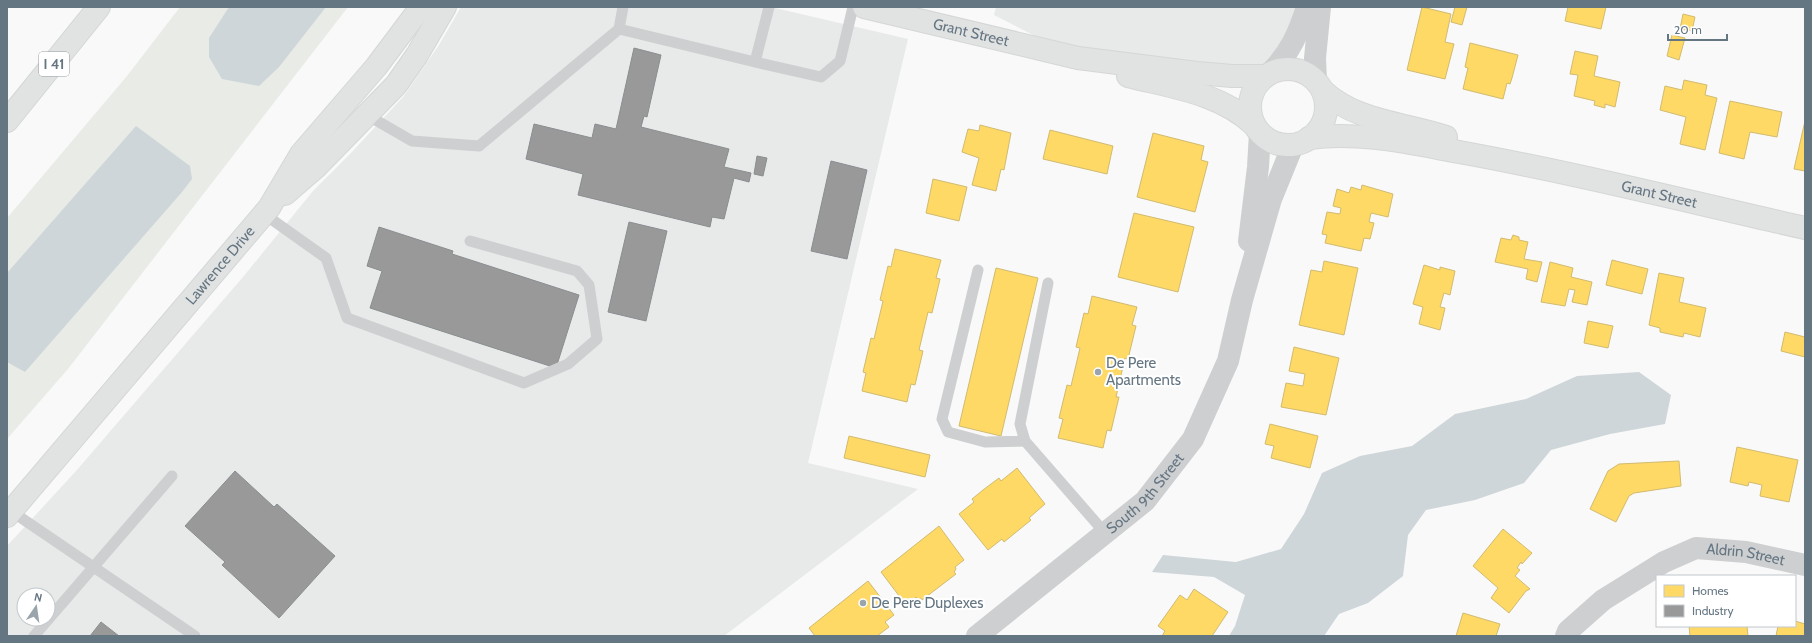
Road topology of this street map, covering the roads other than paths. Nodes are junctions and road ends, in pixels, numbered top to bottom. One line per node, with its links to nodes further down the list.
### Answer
1 (100, 7): 16 (main road, I 41)
2 (421, 7): 20 (main road, Lawrence Drive)
3 (445, 7): 15 (main road)
4 (623, 7): 10 (lane)
5 (769, 7): 12 (lane)
6 (853, 7): 12 (lane)
7 (864, 7): 11 (main road, Grant Street)
8 (1307, 7): 13 (street)
9 (1320, 7): 14 (street)
10 (619, 28): 12 (lane); 15 (lane)
11 (1078, 58): 13 (main road, Grant Street); 17 (main road, Grant Street)
12 (755, 62)
13 (1268, 74): 14 (main road, Grant Street); 17 (main road)
14 (1319, 86): 18 (main road); 19 (main road, Grant Street)
15 (367, 115): 20 (main road)
16 (7, 121)
17 (1256, 129): 18 (main road, Grant Street); 25 (street, South 9th Street)
18 (1301, 142): 19 (main road, Grant Street); 25 (street, South 9th Street)
19 (1513, 162): 21 (main road, Grant Street)
20 (267, 211): 22 (lane); 28 (main road, Lawrence Drive)
21 (1805, 228)
22 (470, 241)
23 (978, 270): 26 (lane)
24 (1048, 283): 26 (lane)
25 (1242, 300): 29 (street, South 9th Street)
26 (1025, 442): 29 (lane)
27 (172, 476): 31 (lane)
28 (9, 513): 31 (lane)
29 (1105, 533): 34 (street, South 9th Street)
30 (1805, 565): 35 (street, Aldrin Street)
31 (94, 568): 32 (lane); 33 (lane)
32 (34, 636)
33 (195, 636)
34 (977, 636)
35 (1566, 636)

